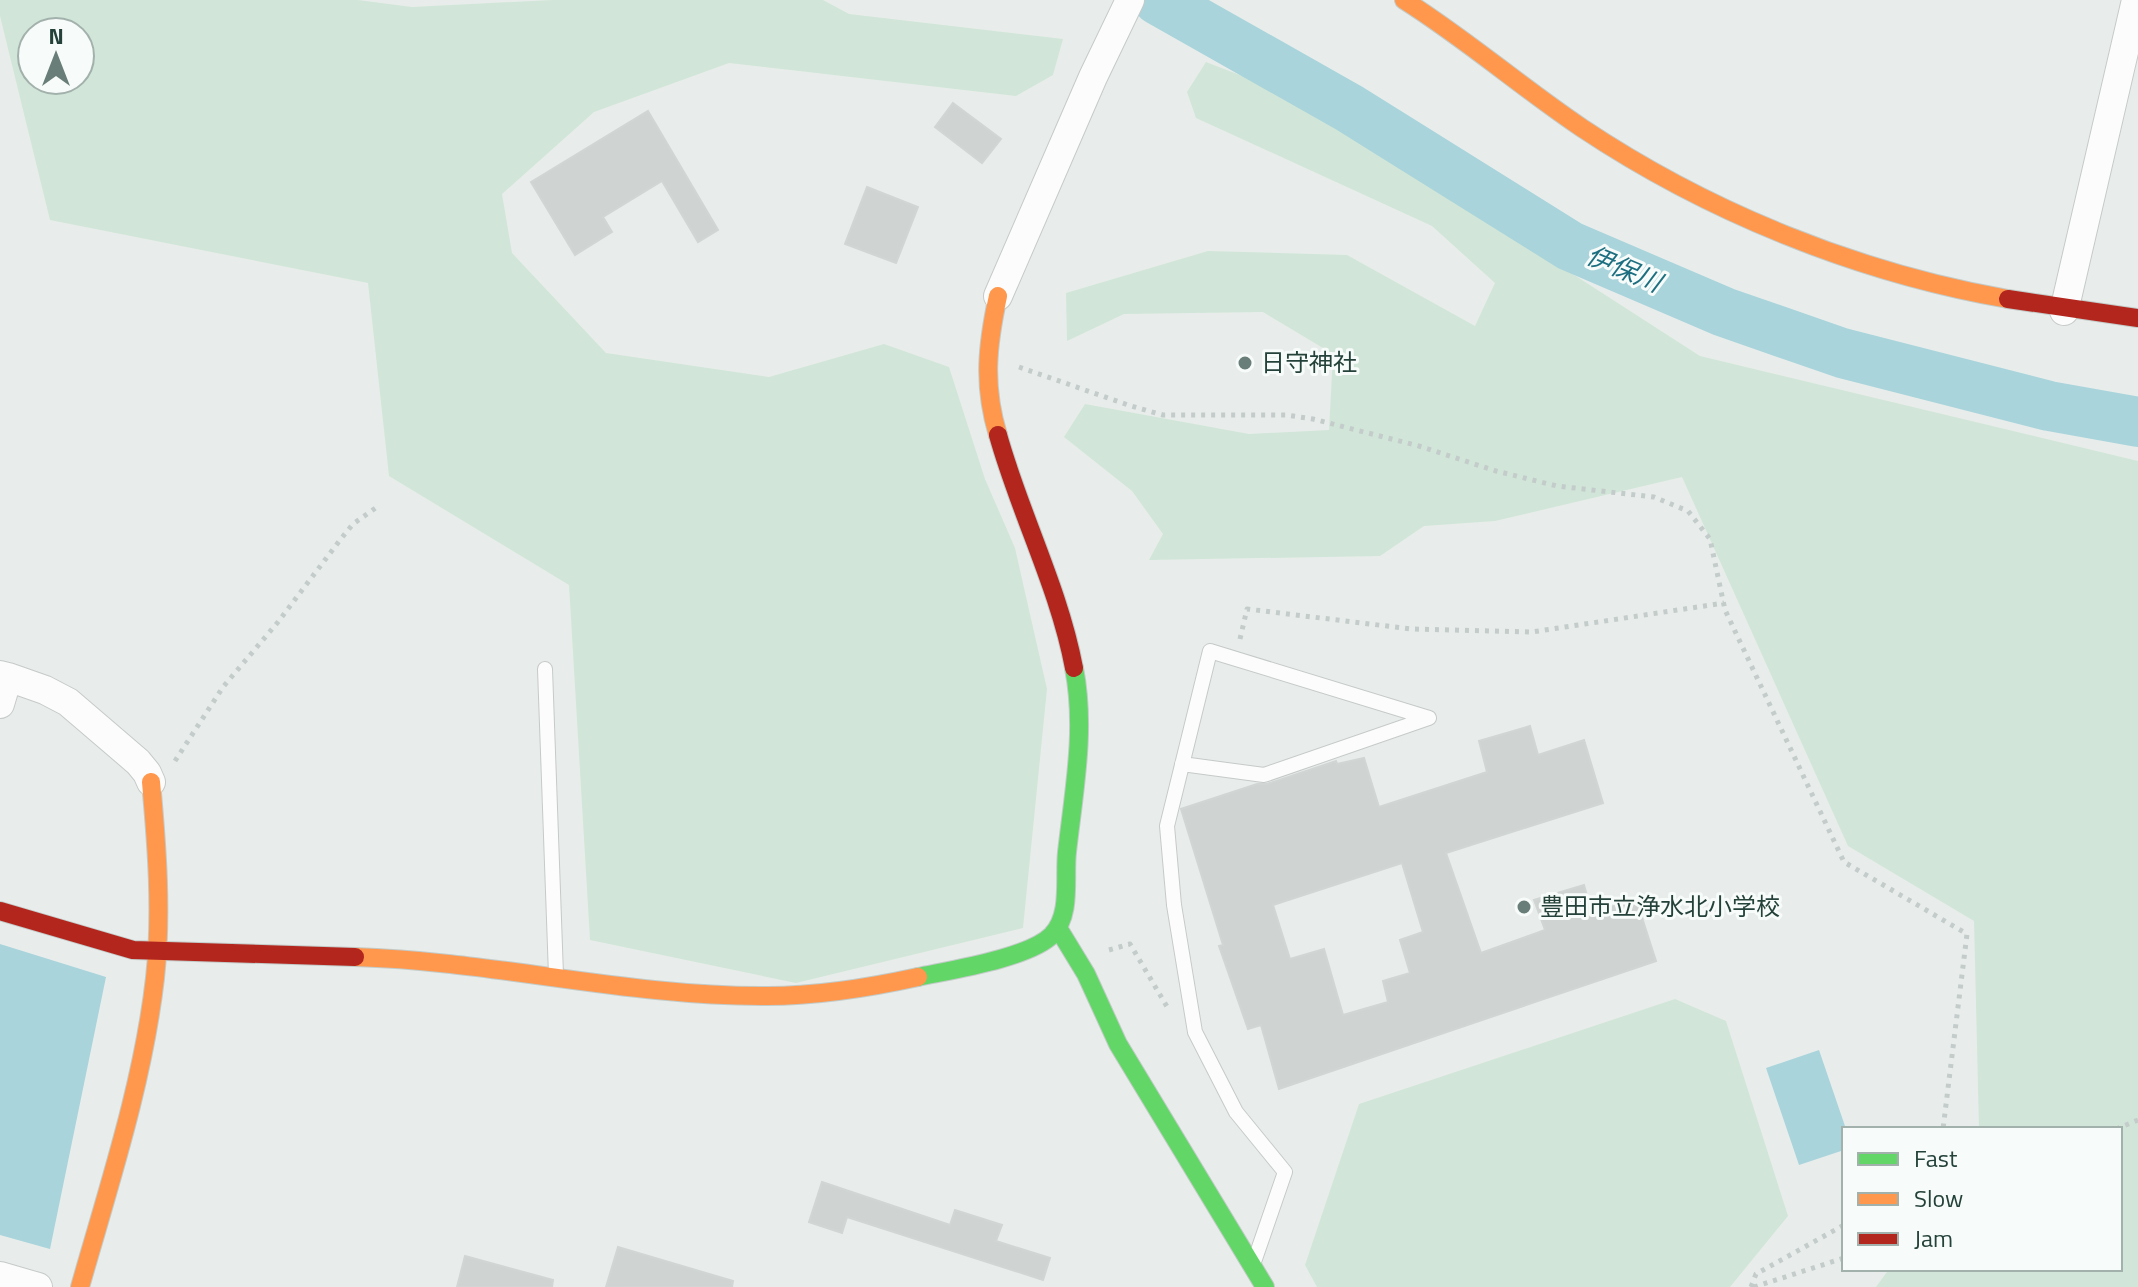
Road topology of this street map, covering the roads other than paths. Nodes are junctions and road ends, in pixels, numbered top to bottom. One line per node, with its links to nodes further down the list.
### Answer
1 (1130, 0): 4 (street)
2 (1404, 0): 5 (street)
3 (2136, 0): 5 (street)
4 (998, 296): 13 (street)
5 (2064, 311): 6 (street)
6 (2138, 318)
7 (545, 669): 15 (lane)
8 (4, 676): 9 (street); 11 (street)
9 (0, 704)
10 (1182, 764): 10 (lane); 16 (lane)
11 (150, 781): 14 (street)
12 (0, 911): 14 (street)
13 (1058, 928): 15 (street); 16 (street)
14 (157, 950): 15 (street); 19 (street)
15 (556, 975)
16 (1253, 1267): 20 (street)
17 (0, 1276): 18 (street)
18 (38, 1287)
19 (80, 1287)
20 (1265, 1287)

